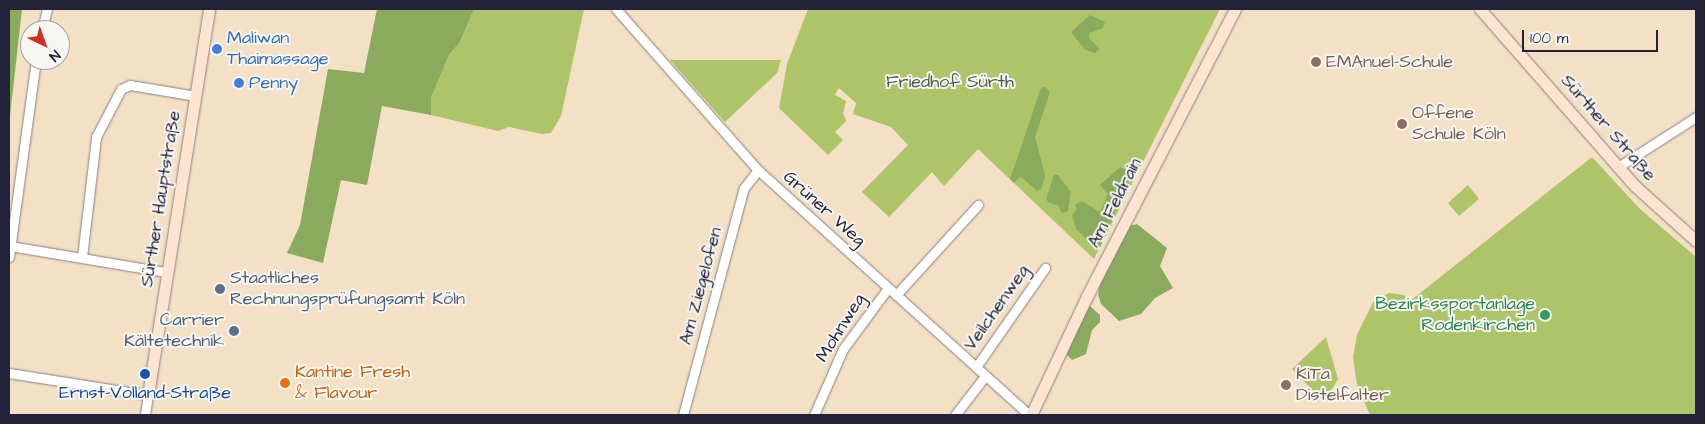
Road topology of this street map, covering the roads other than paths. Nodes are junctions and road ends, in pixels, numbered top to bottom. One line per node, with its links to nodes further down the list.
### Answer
1 (209, 9): 6 (street, Sürther Hauptstraße)
2 (616, 9): 9 (street, Grüner Weg)
3 (1235, 9): 27 (street, Am Feldrain)
4 (1480, 9): 8 (street, Sürther Straße)
5 (35, 70): 12 (street)
6 (196, 96): 13 (street); 16 (street, Sürther Hauptstraße)
7 (1696, 117): 8 (street)
8 (1618, 167): 11 (street, Sürther Straße)
9 (758, 170): 17 (street, Grüner Weg); 24 (street, Am Ziegelofen)
10 (978, 205): 18 (street)
11 (1696, 241)
12 (10, 246): 13 (street); 14 (street)
13 (82, 257): 16 (street)
14 (9, 258)
15 (1045, 268): 19 (street, Veilchenweg)
16 (166, 272): 22 (street, Sürther Hauptstraße)
17 (888, 288): 18 (street, Grüner Weg); 25 (street, Mohnweg)
18 (896, 295): 19 (street, Grüner Weg)
19 (976, 367): 21 (street, Grüner Weg)
20 (9, 372): 22 (street)
21 (986, 376): 26 (street); 27 (street, Grüner Weg)
22 (148, 395): 23 (street)
23 (145, 415)
24 (684, 415)
25 (814, 415)
26 (956, 415)
27 (1030, 415)

